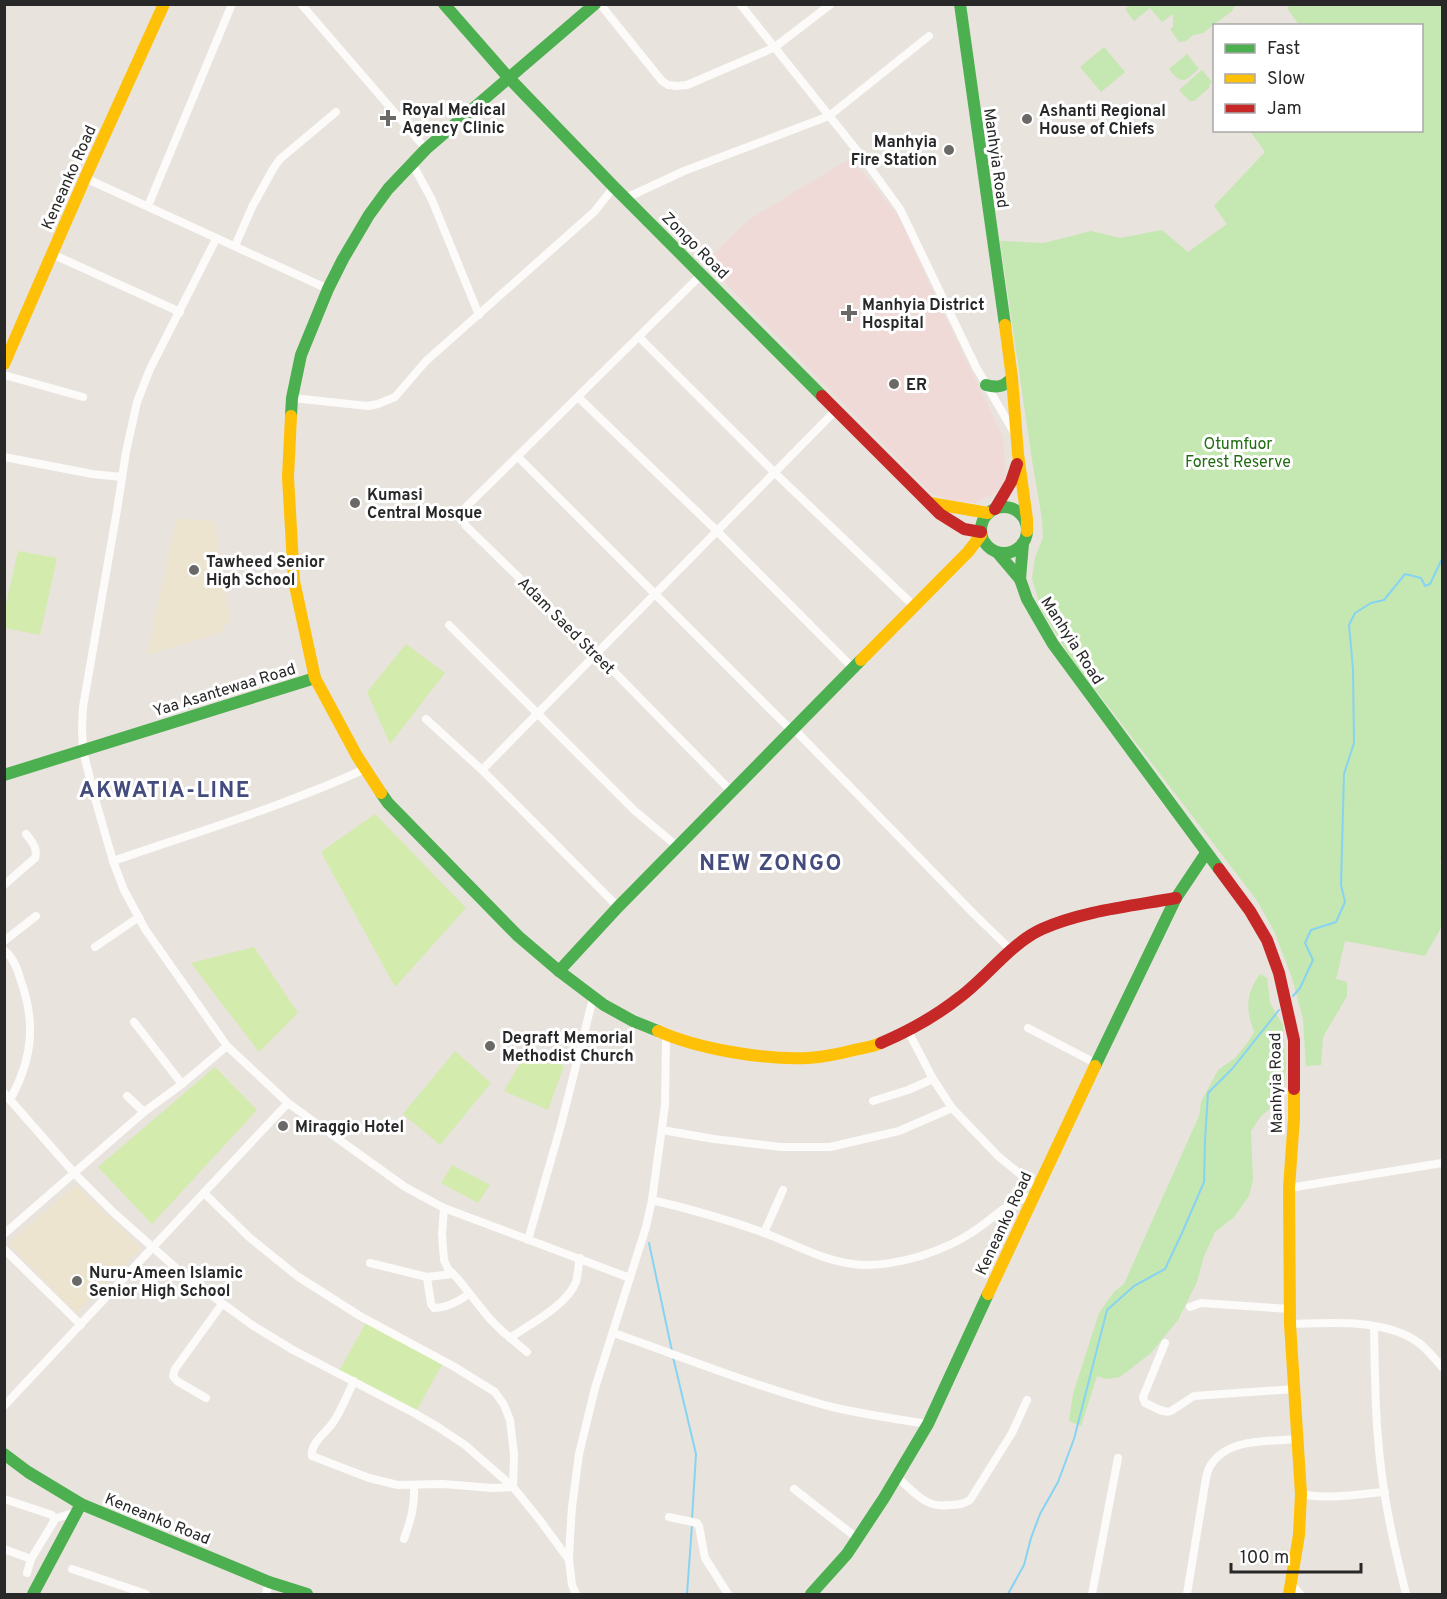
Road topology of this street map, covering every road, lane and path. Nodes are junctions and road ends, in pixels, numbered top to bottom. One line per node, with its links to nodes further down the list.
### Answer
1 (164, 4): 17 (street, Keneanko Road)
2 (232, 4): 20 (street)
3 (301, 4): 15 (street)
4 (444, 4): 12 (street, Zongo Road)
5 (595, 4): 12 (street, Yaa Asantewaa Road)
6 (600, 4): 11 (street)
7 (740, 4): 11 (street)
8 (831, 4): 11 (street)
9 (960, 4): 31 (street, Manhyia Road)
10 (929, 36): 14 (street)
11 (775, 47): 14 (street)
12 (508, 77): 15 (street, Yaa Asantewaa Road); 18 (street, Zongo Road)
13 (336, 111): 22 (street)
14 (829, 116): 19 (street); 32 (street)
15 (426, 149): 16 (street, Yaa Asantewaa Road)
16 (412, 163): 25 (street, Yaa Asantewaa Road); 27 (street)
17 (85, 178): 20 (street); 23 (street, Keneanko Road)
18 (614, 187): 19 (street, Zongo Road); 27 (street)
19 (626, 198): 24 (street, Zongo Road)
20 (148, 206): 21 (street)
21 (216, 239): 22 (street); 26 (street)
22 (235, 246): 25 (street)
23 (52, 254): 26 (street); 29 (street, Keneanko Road)
24 (702, 274): 28 (street); 36 (street, Zongo Road)
25 (328, 289): 35 (street, Yaa Asantewaa Road)
26 (180, 312): 42 (street)
27 (479, 315): 35 (street)
28 (639, 337): 34 (street); 41 (street)
29 (4, 364)
30 (4, 375): 33 (street)
31 (1012, 378): 32 (street); 37 (street, Manhyia Road)
32 (986, 385): 37 (street)
33 (83, 397)
34 (578, 397): 40 (street); 45 (street)
35 (292, 398): 56 (street, Yaa Asantewaa Road)
36 (837, 410): 41 (street); 43 (street, Zongo Road)
37 (1016, 437): 38 (street, Manhyia Road)
38 (1018, 454): 44 (street); 47 (street, Manhyia Road)
39 (4, 457): 42 (street)
40 (518, 457): 51 (street); 54 (street, Adam Saed Street)
41 (775, 473): 45 (street); 52 (street)
42 (122, 477): 60 (street)
43 (930, 503): 44 (street); 46 (street, Zongo Road)
44 (991, 511): 46 (street); 47 (street)
45 (717, 531): 51 (street); 55 (street)
46 (981, 534): 48 (street); 49 (street)
47 (1025, 537): 48 (street); 50 (street, Manhyia Road)
48 (993, 550): 49 (street); 50 (street)
49 (968, 552): 52 (street)
50 (1020, 579): 67 (street, Manhyia Road)
51 (655, 595): 54 (street); 59 (street)
52 (915, 607): 55 (street)
53 (449, 625): 57 (street)
54 (596, 653): 57 (street); 64 (street, Adam Saed Street)
55 (854, 669): 59 (street)
56 (315, 678): 60 (street, Yaa Asantewaa Road); 61 (street)
57 (538, 714): 62 (street); 66 (street)
58 (426, 719): 62 (street)
59 (793, 730): 64 (street); 77 (street)
60 (83, 751): 63 (street, Yaa Asantewaa Road); 68 (street)
61 (365, 769): 68 (street); 78 (street)
62 (482, 770): 71 (street)
63 (4, 776)
64 (732, 792): 66 (street)
65 (26, 834): 69 (street)
66 (678, 847): 71 (street)
67 (1206, 853): 70 (street, Keneanko Road); 97 (street, Manhyia Road)
68 (113, 861): 73 (street)
69 (4, 885)
70 (1176, 898): 77 (street); 85 (street, Keneanko Road)
71 (618, 907): 78 (street)
72 (36, 916): 74 (street)
73 (139, 917): 75 (street); 84 (street)
74 (4, 941)
75 (95, 947)
76 (4, 950): 88 (street)
77 (1011, 950): 82 (street)
78 (559, 971): 79 (street)
79 (593, 998): 83 (street); 105 (street)
80 (135, 1022): 87 (street)
81 (1028, 1028): 85 (street)
82 (908, 1031): 83 (street); 86 (street)
83 (666, 1035): 94 (street)
84 (227, 1046): 87 (street); 91 (street)
85 (1096, 1064): 99 (street, Keneanko Road)
86 (933, 1078): 90 (street); 92 (street)
87 (182, 1084): 93 (street)
88 (6, 1095): 96 (street)
89 (128, 1096): 93 (street)
90 (873, 1101)
91 (288, 1102): 100 (street); 102 (street)
92 (952, 1108): 94 (street); 99 (street)
93 (144, 1112): 96 (street)
94 (662, 1130): 101 (street)
95 (1443, 1163): 97 (street)
96 (75, 1174): 104 (street); 106 (street)
97 (1289, 1188): 116 (street, Manhyia Road)
98 (783, 1190): 103 (street)
99 (1035, 1192): 103 (street); 130 (street, Keneanko Road)
100 (204, 1193): 106 (street); 136 (street)
101 (652, 1200): 103 (street); 112 (street)
102 (444, 1208): 105 (street); 110 (street)
103 (764, 1233)
104 (4, 1234)
105 (528, 1240): 108 (street)
106 (153, 1246): 114 (street); 118 (street)
107 (4, 1249): 118 (street)
108 (580, 1258): 112 (street); 121 (street)
109 (370, 1263): 111 (street)
110 (453, 1274): 111 (street); 113 (street)
111 (427, 1277): 113 (street)
112 (630, 1278): 120 (street)
113 (469, 1294): 121 (street)
114 (222, 1304): 125 (street); 127 (street)
115 (1190, 1307): 116 (street)
116 (1290, 1309): 117 (street, Manhyia Road)
117 (1290, 1324): 119 (street); 126 (street, Manhyia Road)
118 (81, 1325): 129 (street)
119 (1374, 1326): 124 (street); 138 (street)
120 (614, 1333): 130 (street); 148 (street)
121 (510, 1338): 123 (street)
122 (1165, 1343): 126 (street)
123 (527, 1352)
124 (1443, 1367)
125 (354, 1382): 135 (street); 136 (street)
126 (1295, 1389): 131 (street, Manhyia Road)
127 (206, 1398)
128 (1027, 1400): 134 (street)
129 (4, 1406)
130 (928, 1424): 134 (street, Keneanko Road)
131 (1298, 1439): 139 (street, Manhyia Road); 160 (street)
132 (5, 1455): 141 (street, Keneanko Road)
133 (1118, 1458): 159 (street)
134 (897, 1477): 144 (street, Keneanko Road)
135 (414, 1485): 136 (street); 145 (street)
136 (513, 1487): 148 (street)
137 (794, 1489): 144 (street)
138 (1385, 1492): 139 (street); 162 (street)
139 (1301, 1494): 152 (street, Manhyia Road)
140 (4, 1499): 143 (street)
141 (78, 1508): 143 (street); 151 (street, Keneanko Road); 153 (street)
142 (669, 1517): 157 (street)
143 (54, 1519): 147 (street)
144 (857, 1538): 158 (street, Keneanko Road)
145 (404, 1539)
146 (4, 1550): 147 (street)
147 (31, 1559): 150 (street)
148 (569, 1560): 156 (street)
149 (72, 1569): 154 (street)
150 (27, 1573)
151 (267, 1588): 155 (street, Keneanko Road)
152 (1290, 1589): 161 (street)
153 (33, 1594)
154 (146, 1594)
155 (307, 1594)
156 (576, 1594)
157 (728, 1594)
158 (811, 1594)
159 (1092, 1594)
160 (1186, 1594)
161 (1300, 1594)
162 (1406, 1594)

